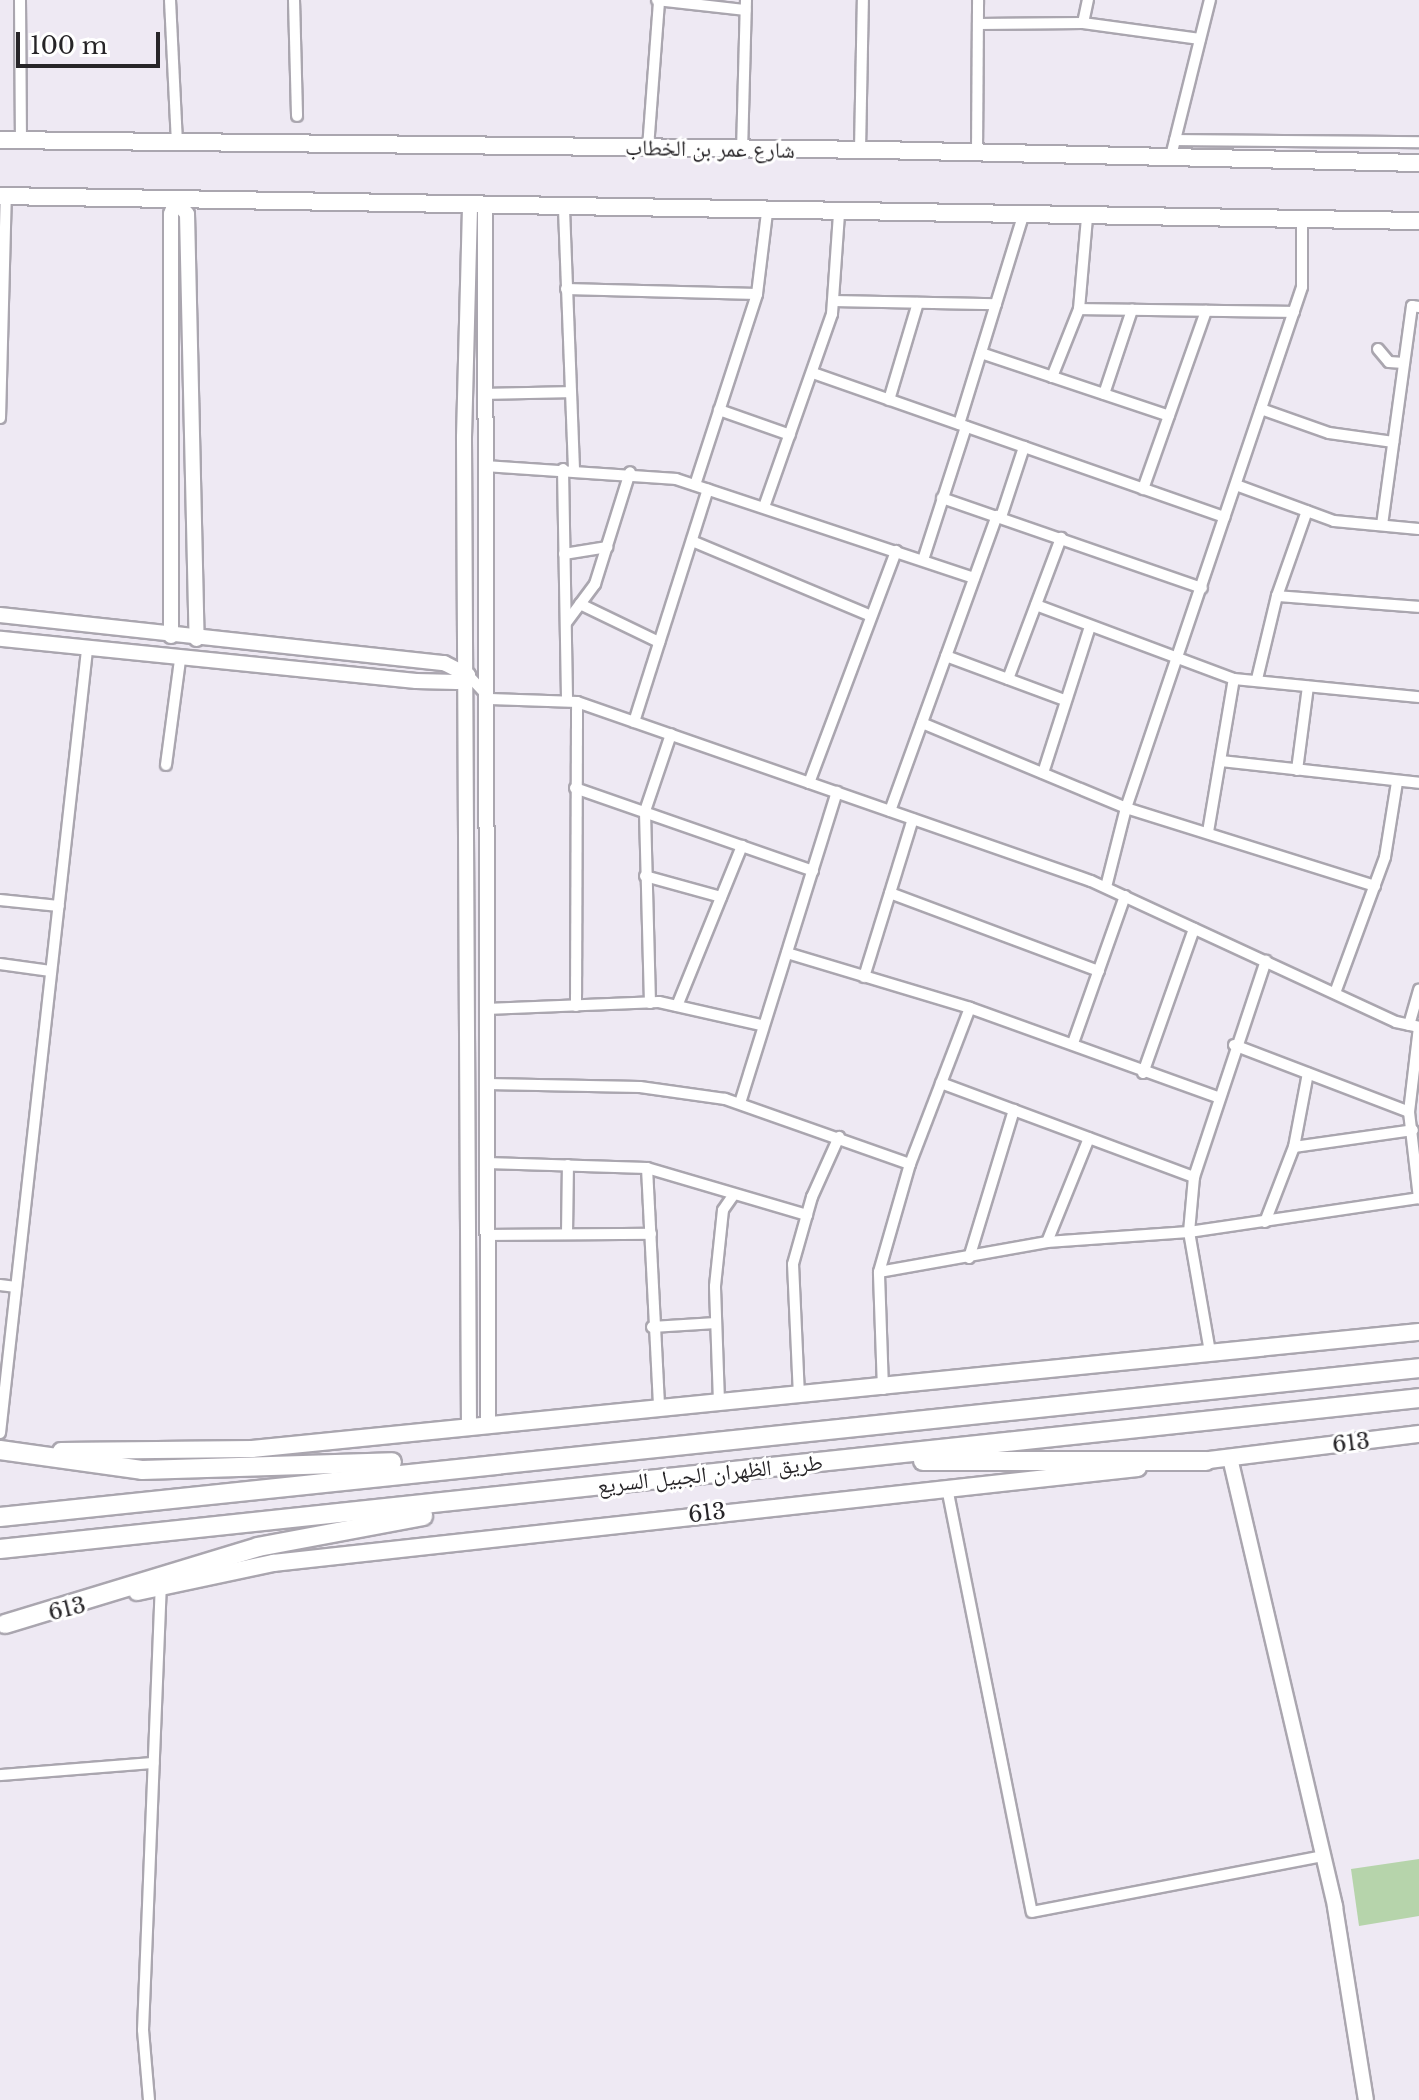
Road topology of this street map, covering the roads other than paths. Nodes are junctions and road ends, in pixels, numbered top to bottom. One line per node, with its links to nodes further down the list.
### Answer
1 (20, 0): 15 (street)
2 (170, 0): 17 (street)
3 (294, 0): 13 (street)
4 (658, 0): 9 (street); 18 (street)
5 (863, 0): 20 (street)
6 (978, 0): 11 (street)
7 (1088, 0): 10 (street)
8 (1210, 0): 12 (street)
9 (745, 5): 21 (street)
10 (1083, 23): 11 (street); 12 (street)
11 (978, 24): 22 (street)
12 (1200, 39): 19 (street)
13 (297, 116)
14 (0, 140): 15 (main road, شارع عمر بن الخطاب)
15 (21, 140): 17 (main road, شارع عمر بن الخطاب)
16 (1419, 142): 19 (street)
17 (177, 143): 18 (main road, شارع عمر بن الخطاب)
18 (648, 148): 21 (main road, شارع عمر بن الخطاب)
19 (1173, 148): 22 (main road, شارع عمر بن الخطاب); 23 (main road, شارع عمر بن الخطاب)
20 (860, 150): 21 (main road, شارع عمر بن الخطاب); 22 (main road, شارع عمر بن الخطاب)
21 (742, 152)
22 (977, 152)
23 (1419, 163)
24 (3, 196): 25 (main road); 56 (street)
25 (176, 201): 26 (main road); 91 (street); 93 (street)
26 (477, 207): 27 (main road); 50 (street); 99 (street)
27 (564, 209): 28 (main road); 34 (street)
28 (767, 212): 29 (main road); 35 (street)
29 (839, 214): 30 (main road); 36 (street)
30 (1023, 216): 31 (main road); 38 (street)
31 (1087, 217): 32 (main road); 40 (street)
32 (1302, 220): 33 (main road); 43 (street)
33 (1419, 221)
34 (566, 289): 35 (street); 49 (street)
35 (757, 294): 54 (street)
36 (833, 301): 37 (street); 47 (street)
37 (918, 303): 38 (street); 52 (street)
38 (996, 304): 45 (street)
39 (1419, 307): 46 (street)
40 (1079, 309): 41 (street); 48 (street)
41 (1132, 310): 42 (street); 51 (street)
42 (1206, 311): 43 (street); 55 (street)
43 (1294, 312): 53 (street)
44 (1378, 349): 46 (street)
45 (981, 353): 48 (street); 57 (street)
46 (1404, 363): 59 (street)
47 (813, 373): 52 (street); 58 (street)
48 (1052, 377): 51 (street)
49 (571, 392): 50 (street); 62 (street)
50 (486, 394): 61 (street)
51 (1104, 394): 55 (street)
52 (889, 400): 57 (street)
53 (1261, 409): 59 (street); 65 (street)
54 (719, 410): 58 (street); 64 (street)
55 (1169, 416): 67 (street)
56 (0, 418)
57 (962, 425): 60 (street); 68 (street)
58 (790, 435): 69 (street)
59 (1393, 442): 73 (street)
60 (1024, 447): 67 (street); 71 (street)
61 (486, 466): 62 (street); 105 (street)
62 (568, 469): 63 (street); 79 (street)
63 (630, 472): 64 (street); 77 (street)
64 (695, 485): 66 (street)
65 (1236, 485): 70 (street); 72 (street)
66 (708, 489): 69 (street); 76 (street)
67 (1143, 489): 72 (street)
68 (942, 498): 71 (street); 80 (street)
69 (764, 507): 78 (street)
70 (1307, 511): 73 (street); 83 (street)
71 (999, 516): 75 (street); 81 (street)
72 (1225, 517): 82 (street)
73 (1382, 525): 74 (street)
74 (1419, 529)
75 (1061, 538): 82 (street); 85 (street)
76 (692, 541): 88 (street); 94 (street)
77 (607, 547): 79 (street); 84 (street)
78 (896, 551): 80 (street); 88 (street)
79 (564, 554): 89 (street)
80 (923, 560): 81 (street)
81 (974, 578): 96 (street)
82 (1202, 588): 97 (street)
83 (1277, 596): 86 (street); 102 (street)
84 (580, 604): 89 (street); 94 (street)
85 (1036, 605): 90 (street); 100 (street)
86 (1419, 607)
87 (0, 615): 91 (street)
88 (869, 615): 116 (street)
89 (566, 623): 107 (street)
90 (1090, 627): 97 (street); 106 (street)
91 (171, 636): 93 (street)
92 (0, 639): 95 (street)
93 (197, 639): 99 (street)
94 (659, 642): 108 (street)
95 (87, 650): 98 (street); 134 (street)
96 (946, 656): 100 (street); 109 (street)
97 (1180, 656): 101 (street); 120 (street)
98 (180, 660): 99 (street); 112 (street)
99 (468, 675): 105 (street); 182 (street)
100 (1008, 679): 106 (street)
101 (1234, 679): 102 (street); 111 (street)
102 (1257, 679): 103 (street)
103 (1308, 687): 104 (street); 113 (street)
104 (1419, 697)
105 (490, 699): 107 (street); 148 (street)
106 (1064, 700): 114 (street)
107 (572, 701): 108 (street); 118 (street)
108 (634, 722): 110 (street)
109 (922, 723): 114 (street); 122 (street)
110 (671, 734): 116 (street); 121 (street)
111 (1221, 761): 113 (street); 124 (street)
112 (166, 765)
113 (1297, 770): 115 (street)
114 (1043, 773): 120 (street)
115 (1397, 782): 117 (street); 128 (street)
116 (809, 783): 119 (street)
117 (1419, 783)
118 (575, 788): 121 (street); 145 (street)
119 (837, 792): 122 (street); 126 (street)
120 (1126, 808): 124 (street); 129 (street)
121 (645, 811): 125 (street); 127 (street)
122 (890, 811): 123 (street)
123 (913, 819): 129 (street); 130 (street)
124 (1208, 832): 128 (street)
125 (742, 846): 126 (street); 132 (street)
126 (813, 871): 136 (street)
127 (645, 876): 132 (street); 144 (street)
128 (1375, 886): 143 (street)
129 (1106, 887): 131 (street)
130 (890, 893): 140 (street); 141 (street)
131 (1125, 896): 135 (street); 140 (street)
132 (721, 897): 146 (street)
133 (0, 900): 134 (street)
134 (59, 906): 139 (street)
135 (1194, 929): 137 (street); 153 (street)
136 (787, 953): 141 (street); 149 (street)
137 (1266, 961): 143 (street); 152 (street)
138 (0, 964): 139 (street)
139 (51, 971): 184 (street)
140 (1099, 971): 151 (street)
141 (864, 977): 147 (street)
142 (1419, 989): 150 (street)
143 (1335, 993): 150 (street)
144 (650, 1003): 145 (street); 146 (street)
145 (576, 1006): 148 (street)
146 (677, 1006): 149 (street)
147 (970, 1008): 151 (street); 155 (street)
148 (486, 1009): 156 (street)
149 (761, 1025): 158 (street)
150 (1416, 1026): 160 (street)
151 (1073, 1043): 153 (street)
152 (1234, 1045): 154 (street); 157 (street)
153 (1143, 1073): 157 (street)
154 (1308, 1073): 160 (street); 164 (street)
155 (941, 1083): 159 (street); 166 (street)
156 (487, 1084): 158 (street); 165 (street)
157 (1217, 1097): 169 (street)
158 (740, 1103): 162 (street)
159 (1014, 1110): 163 (street); 179 (street)
160 (1409, 1112): 161 (street)
161 (1413, 1130): 164 (street); 171 (street)
162 (839, 1137): 166 (street); 172 (street)
163 (1089, 1138): 169 (street); 178 (street)
164 (1294, 1147): 173 (street)
165 (487, 1163): 167 (street); 177 (street)
166 (910, 1164): 180 (street)
167 (568, 1165): 168 (street); 175 (street)
168 (647, 1168): 170 (street); 176 (street)
169 (1194, 1177): 174 (street)
170 (734, 1194): 172 (street); 185 (street)
171 (1419, 1198): 173 (street)
172 (807, 1215): 193 (street)
173 (1265, 1222): 174 (street)
174 (1189, 1232): 178 (street); 188 (street)
175 (567, 1234): 176 (street); 177 (street)
176 (651, 1234): 186 (street)
177 (488, 1235): 181 (street)
178 (1047, 1242): 179 (street)
179 (969, 1258): 180 (street)
180 (879, 1272): 192 (street)
181 (488, 1275): 182 (street); 197 (street)
182 (469, 1276): 198 (street)
183 (0, 1285): 184 (street)
184 (16, 1287): 199 (street)
185 (716, 1323): 186 (street); 195 (street)
186 (652, 1327): 196 (street)
187 (1419, 1332): 188 (main road)
188 (1210, 1352): 192 (main road)
189 (1419, 1356): 191 (highway)
190 (1419, 1368): 191 (highway, طريق الظهران الجبيل السريع)
191 (1272, 1383): 202 (highway, طريق الظهران الجبيل السريع)
192 (883, 1389): 193 (main road)
193 (799, 1396): 195 (main road)
194 (1419, 1398): 204 (highway, طريق الظهران الجبيل السريع / 613)
195 (719, 1402): 196 (main road)
196 (659, 1407): 197 (main road)
197 (488, 1426): 198 (main road)
198 (469, 1428): 201 (main road)
199 (0, 1433)
200 (1419, 1434): 203 (main road, 613)
201 (0, 1448): 202 (highway)
202 (571, 1454): 208 (highway, طريق الظهران الجبيل السريع)
203 (1230, 1458): 205 (main road, 613); 214 (street)
204 (824, 1461): 205 (highway); 207 (highway, طريق الظهران الجبيل السريع / 613)
205 (1206, 1461): 206 (main road, 613)
206 (947, 1488): 210 (main road, 613); 214 (street)
207 (507, 1497): 209 (highway, طريق الظهران الجبيل السريع / 613); 211 (highway)
208 (0, 1517)
209 (0, 1549)
210 (161, 1586): 211 (main road, 613); 212 (street)
211 (2, 1625)
212 (154, 1763): 213 (street); 215 (street)
213 (0, 1775)
214 (1323, 1856): 216 (street)
215 (149, 2100)
216 (1366, 2100)

